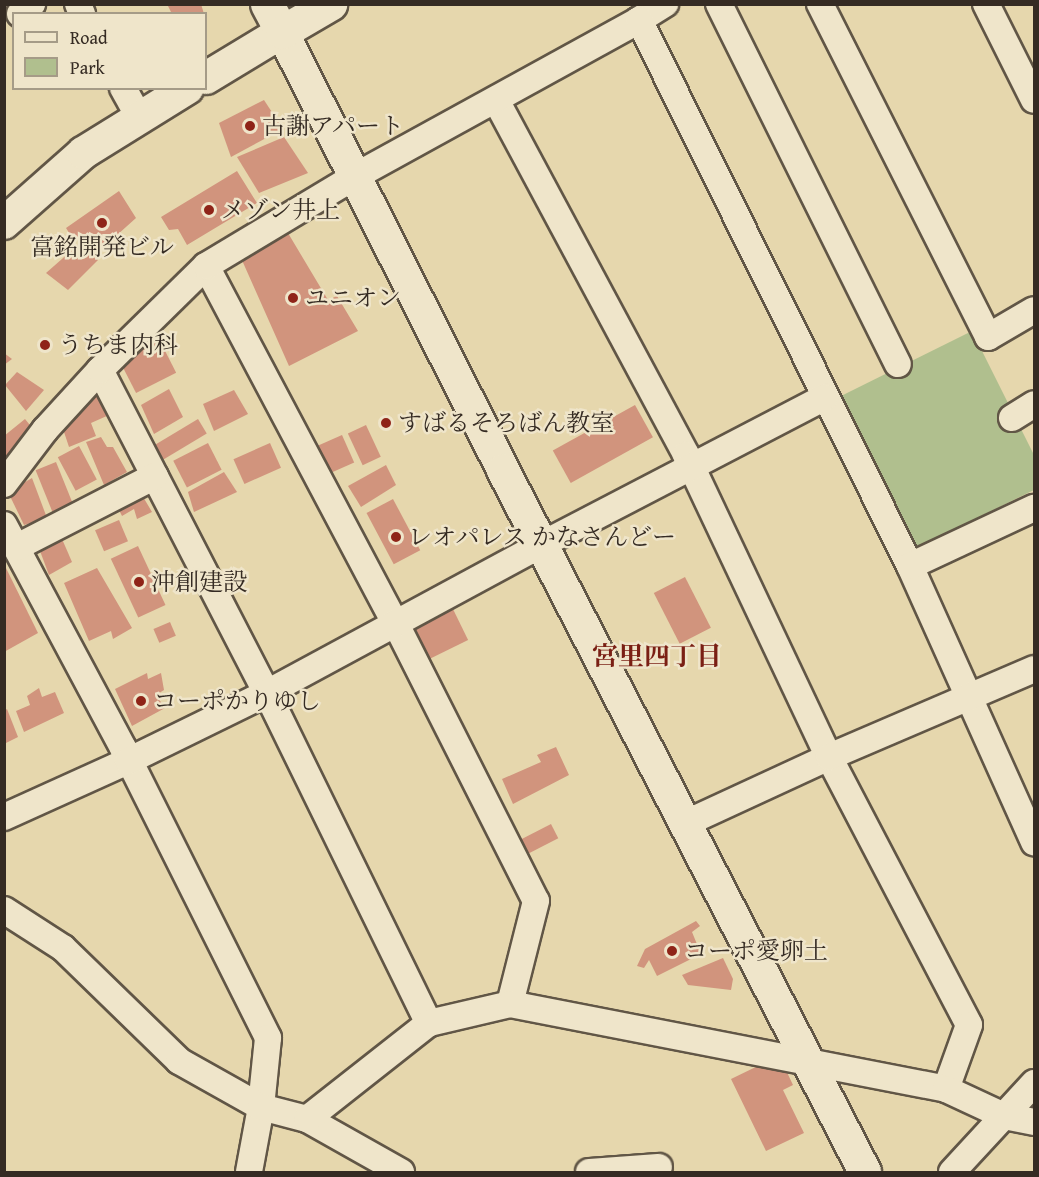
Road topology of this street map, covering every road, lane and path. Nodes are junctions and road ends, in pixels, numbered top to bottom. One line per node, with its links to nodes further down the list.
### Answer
1 (330, 4): 6 (main road)
2 (665, 4): 7 (street)
3 (719, 4): 18 (street)
4 (820, 4): 17 (street)
5 (986, 4): 12 (street)
6 (274, 18): 8 (street); 14 (street)
7 (639, 20): 11 (street); 20 (street)
8 (207, 77)
9 (124, 90): 13 (street)
10 (185, 90): 13 (street)
11 (496, 100): 14 (street); 23 (street)
12 (1035, 100)
13 (139, 117): 15 (street)
14 (354, 177): 16 (street); 28 (street)
15 (4, 223)
16 (206, 266): 19 (street); 31 (street)
17 (1035, 310)
18 (898, 364)
19 (100, 370): 24 (street); 25 (street)
20 (825, 397): 23 (street); 30 (street)
21 (1035, 404): 22 (street)
22 (1012, 418)
23 (691, 466): 28 (street); 35 (street)
24 (155, 476): 29 (street); 33 (street)
25 (4, 484)
26 (1035, 508): 30 (street)
27 (4, 525): 29 (street)
28 (541, 545): 31 (street); 38 (street)
29 (17, 548): 36 (street)
30 (909, 566): 34 (street)
31 (395, 623): 33 (street); 41 (street)
32 (1035, 669): 34 (street)
33 (267, 693): 36 (street); 42 (street)
34 (970, 698): 35 (street); 39 (street)
35 (829, 757): 38 (street); 45 (street)
36 (128, 761): 37 (street); 46 (street)
37 (4, 817)
38 (684, 824): 43 (street)
39 (1035, 842)
40 (4, 909): 46 (street)
41 (510, 1004): 42 (street); 43 (street)
42 (429, 1023): 48 (street)
43 (808, 1060): 45 (street); 54 (street)
44 (1035, 1083): 47 (street)
45 (946, 1089): 47 (street)
46 (261, 1107): 48 (street); 51 (street)
47 (1004, 1116): 49 (street); 55 (street)
48 (307, 1119): 52 (street)
49 (1035, 1122)
50 (659, 1167): 53 (street)
51 (249, 1173)
52 (401, 1173)
53 (588, 1173)
54 (865, 1173)
55 (952, 1173)

